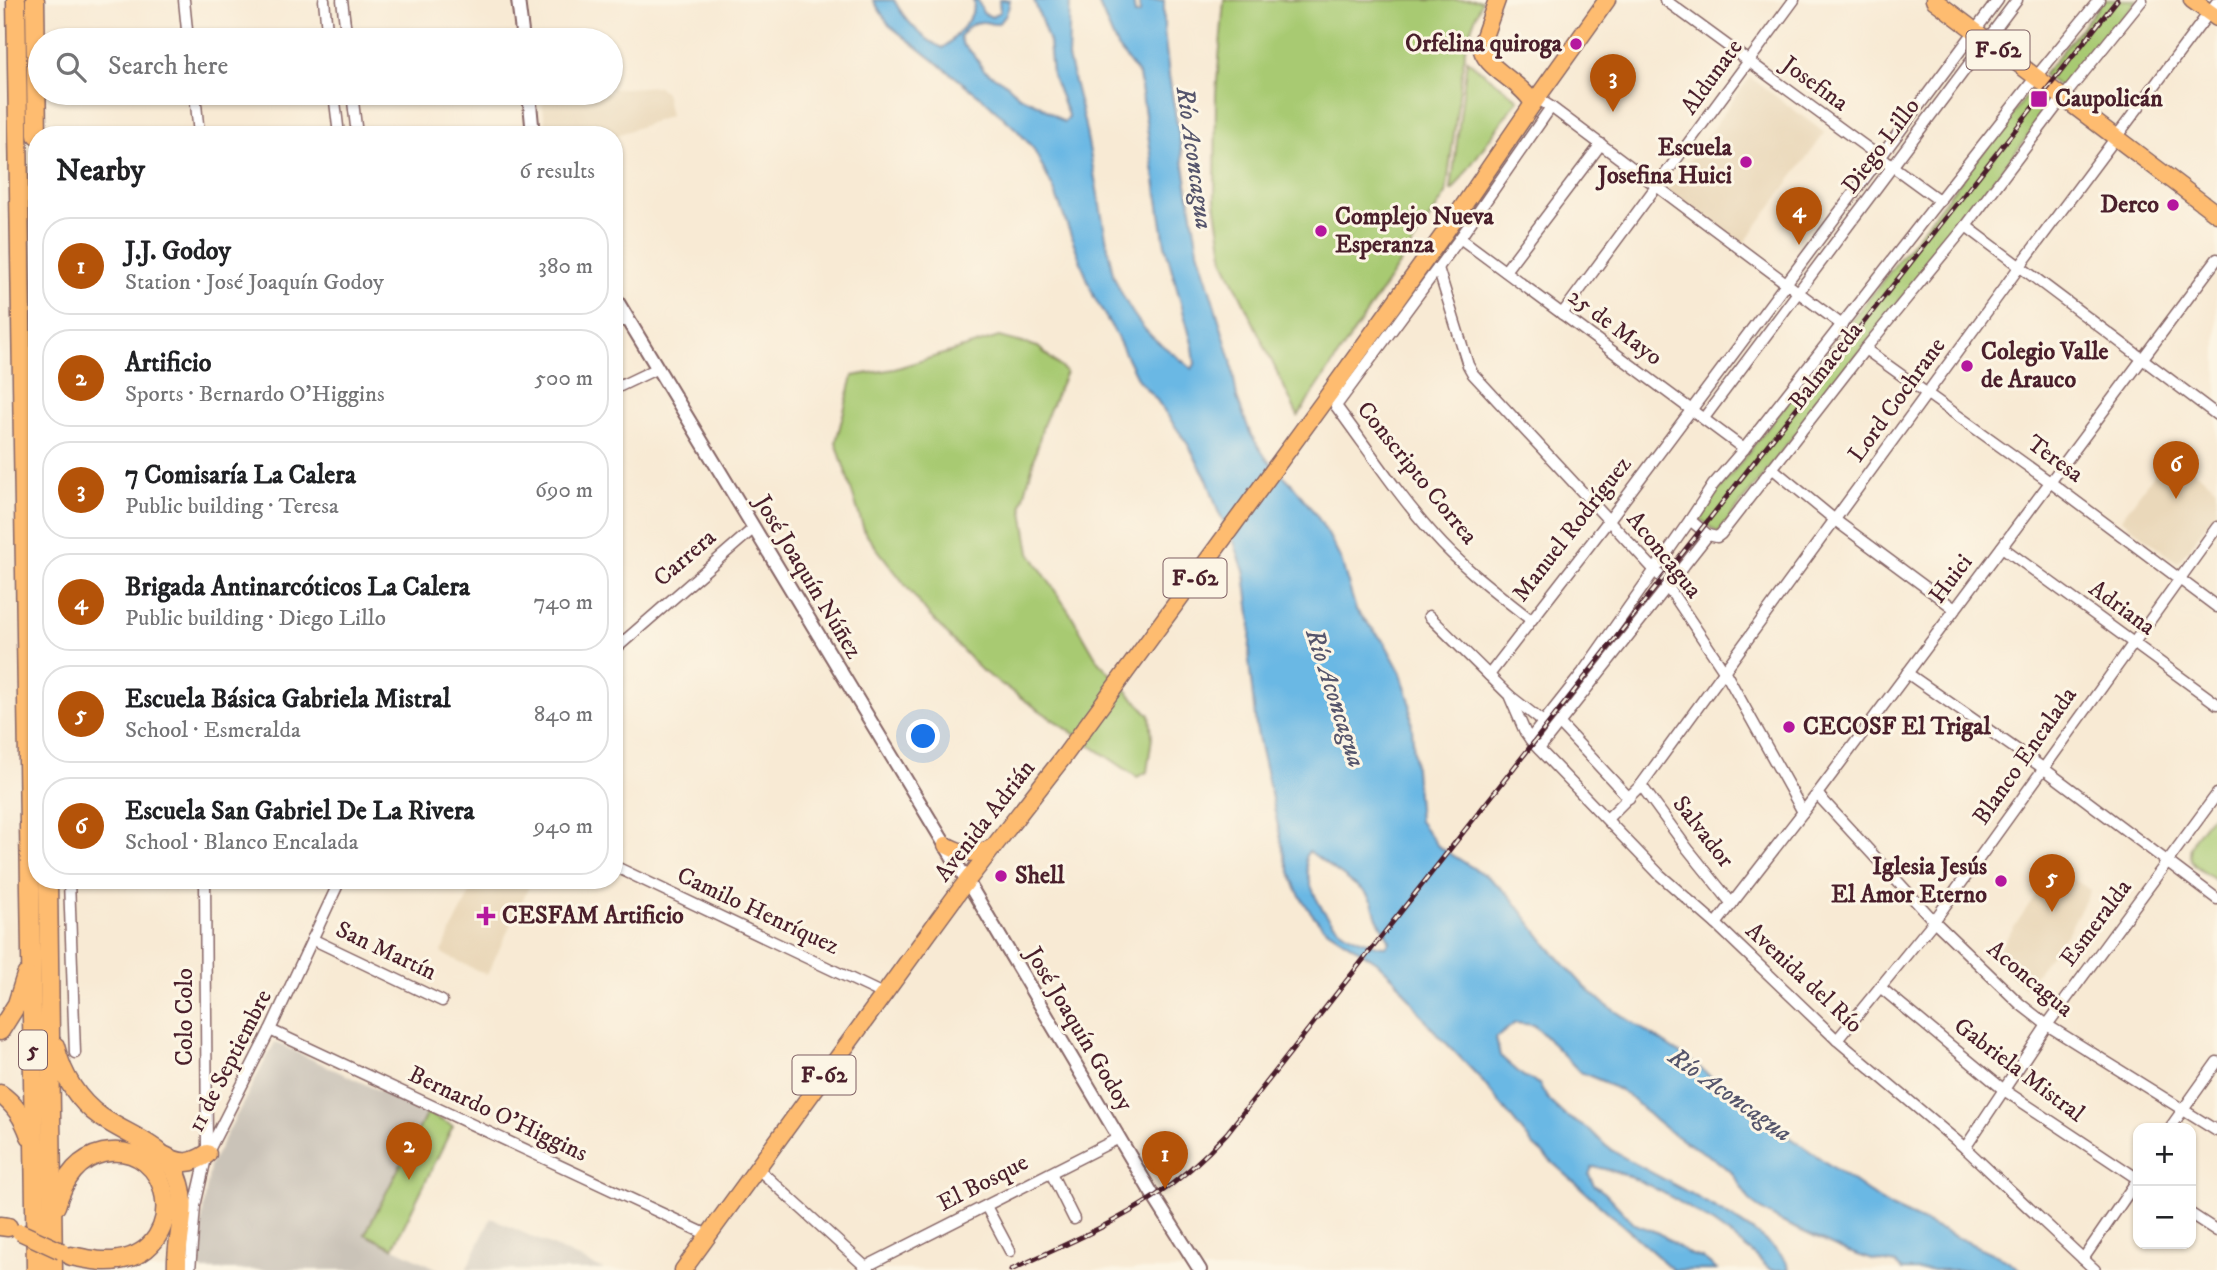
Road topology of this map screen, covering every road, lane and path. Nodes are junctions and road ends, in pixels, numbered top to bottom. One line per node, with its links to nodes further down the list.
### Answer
1 (16, 0): 95 (highway, 5)
2 (184, 0): 19 (street)
3 (324, 0): 20 (street)
4 (342, 0): 21 (street)
5 (518, 0): 22 (street)
6 (1497, 0): 27 (main road)
7 (1607, 0): 27 (main road, F-62)
8 (1665, 0): 24 (street, Josefina)
9 (1794, 0): 24 (street, Aldunate)
10 (1934, 0): 23 (main road, F-62)
11 (1998, 0): 23 (street, Diego Lillo)
12 (2017, 0): 23 (street, Diego Lillo)
13 (2099, 0): 25 (street, Balmaceda)
14 (2142, 0): 26 (street, Balmaceda)
15 (2192, 0): 17 (main road)
16 (35, 2): 18 (highway)
17 (2214, 11): 38 (street, Lord Cochrane)
18 (35, 28)
19 (187, 28)
20 (327, 28)
21 (346, 28)
22 (522, 28)
23 (1981, 36): 25 (main road, F-62); 40 (street, Diego Lillo); 41 (street, Diego Lillo)
24 (1749, 62): 40 (street, Josefina); 42 (street, Aldunate)
25 (2035, 78): 26 (main road, F-62); 43 (street, Balmaceda)
26 (2062, 99): 38 (main road, F-62); 45 (street, Balmaceda)
27 (1536, 100): 39 (street); 46 (street); 63 (main road, F-62)
28 (37, 105): 33 (highway)
29 (196, 105): 34 (street)
30 (335, 105): 35 (street)
31 (353, 105): 36 (street)
32 (530, 105): 37 (street)
33 (37, 126)
34 (199, 126)
35 (338, 126)
36 (356, 126)
37 (532, 126)
38 (2116, 138): 44 (main road, F-62); 48 (street, Lord Cochrane)
39 (1601, 144): 42 (street); 50 (street)
40 (1879, 157): 41 (street, Josefina); 51 (street, Diego Lillo)
41 (1892, 166): 43 (street, Josefina); 52 (street, Diego Lillo)
42 (1657, 188): 51 (street); 54 (street, Aldunate)
43 (1940, 201): 57 (street, Balmaceda)
44 (2217, 214)
45 (1966, 226): 48 (street); 58 (street, Balmaceda)
46 (1460, 238): 49 (street); 50 (street, 25 de Mayo)
47 (2217, 258): 59 (street, Huici)
48 (2020, 266): 59 (street); 62 (street, Lord Cochrane)
49 (1438, 268): 63 (street); 70 (street, Aconcagua)
50 (1505, 271): 54 (street, 25 de Mayo)
51 (1786, 284): 52 (street); 64 (street, Diego Lillo)
52 (1798, 292): 57 (street); 66 (street, Diego Lillo)
53 (623, 311): 56 (street, José Joaquín Núñez)
54 (1562, 314): 64 (street, 25 de Mayo)
55 (623, 321): 56 (street)
56 (629, 321): 60 (street, José Joaquín Núñez)
57 (1842, 325): 67 (street, Balmaceda)
58 (1865, 349): 62 (street, Teresa); 68 (street, Balmaceda)
59 (2142, 358): 65 (street); 69 (street, Huici)
60 (657, 368): 61 (street); 74 (street, José Joaquín Núñez)
61 (623, 384)
62 (1927, 394): 69 (street, Teresa); 72 (street, Lord Cochrane)
63 (1330, 404): 83 (street, Conscripto Correa); 104 (main road, Avenida Adrián / F-62)
64 (1691, 410): 66 (street, 25 de Mayo); 70 (street, Manuel Rodríguez)
65 (2217, 415)
66 (1704, 418): 67 (street, 25 de Mayo)
67 (1744, 449): 71 (street, Balmaceda)
68 (1772, 468): 72 (street); 75 (street, Balmaceda)
69 (2050, 482): 76 (street, Huici); 78 (street, Teresa)
70 (1609, 520): 77 (street, Aconcagua); 83 (street, Manuel Rodríguez)
71 (1690, 520): 75 (street); 77 (street, Balmaceda)
72 (1835, 520): 81 (street); 86 (street, Lord Cochrane)
73 (2217, 527): 78 (street, Blanco Encalada)
74 (754, 528): 84 (street, Carrera); 103 (street, José Joaquín Núñez)
75 (1708, 535): 79 (street, Balmaceda)
76 (2002, 547): 81 (street, Huici); 85 (street, Adriana)
77 (1655, 570): 79 (street, Aconcagua); 91 (street, Balmaceda)
78 (2179, 578): 80 (street, Teresa); 85 (street, Blanco Encalada)
79 (1667, 585): 86 (street, Aconcagua); 92 (street, Balmaceda)
80 (2217, 607)
81 (1955, 609): 87 (street, Huici)
82 (1429, 616): 88 (street, Avenida del Río)
83 (1531, 620): 88 (street, Manuel Rodríguez)
84 (623, 642)
85 (2132, 642): 90 (street, Adriana); 96 (street, Blanco Encalada)
86 (1725, 672): 97 (street, Lord Cochrane); 101 (street, Aconcagua)
87 (1907, 673): 96 (street); 98 (street, Huici)
88 (1489, 675): 89 (street, Avenida del Río)
89 (1509, 695): 91 (street, Avenida del Río); 93 (street, Avenida del Río)
90 (2217, 704)
91 (1543, 722): 93 (street, Balmaceda)
92 (1560, 724): 94 (street, Balmaceda); 100 (street)
93 (1530, 739): 94 (street, Avenida del Río)
94 (1539, 748): 102 (street, Avenida del Río)
95 (28, 758)
96 (2043, 768): 105 (street); 115 (street, Blanco Encalada)
97 (1641, 785): 100 (street, Lord Cochrane); 114 (street, Salvador)
98 (1817, 794): 101 (street, Huici); 115 (street, Aconcagua)
99 (2217, 794): 105 (street, Esmeralda)
100 (1629, 798): 102 (street, Lord Cochrane)
101 (1803, 812): 114 (street, Huici)
102 (1607, 819): 116 (street, Avenida del Río)
103 (946, 845): 104 (main road); 107 (street, José Joaquín Núñez)
104 (993, 847): 107 (main road, Avenida Adrián / F-62)
105 (2168, 861): 113 (street); 123 (street, Esmeralda)
106 (623, 870): 120 (street, Camilo Henríquez)
107 (967, 881): 120 (main road, Avenida Adrián / F-62); 134 (street, José Joaquín Godoy)
108 (30, 889): 118 (highway, 5)
109 (48, 889): 122 (highway, 5)
110 (69, 889): 127 (street)
111 (205, 889): 138 (street, Colo Colo)
112 (336, 889): 117 (street, 11 de Septiembre)
113 (2217, 899)
114 (1732, 904): 116 (street, Huici)
115 (1934, 921): 119 (street, Blanco Encalada); 123 (street, Aconcagua)
116 (1716, 924): 126 (street, Avenida del Río)
117 (312, 939): 121 (street, San Martín); 124 (street, 11 de Septiembre)
118 (31, 947): 125 (highway); 136 (highway, 5)
119 (1880, 987): 126 (street, Blanco Encalada); 129 (street, Gabriela Mistral)
120 (883, 994): 139 (main road, Avenida Adrián / F-62)
121 (442, 1001)
122 (50, 1021): 137 (highway); 146 (highway, 5)
123 (2047, 1025): 129 (street, Esmeralda); 131 (street, Aconcagua)
124 (271, 1030): 138 (street, 11 de Septiembre); 149 (street, Bernardo O'Higgins)
125 (0, 1031)
126 (1837, 1040): 135 (street, Avenida del Río)
127 (75, 1053)
128 (2217, 1062): 131 (street)
129 (2004, 1090): 135 (street, Esmeralda); 141 (street, Gabriela Mistral)
130 (0, 1094): 136 (highway)
131 (2182, 1109): 132 (street); 133 (street, Aconcagua)
132 (2173, 1123)
133 (2217, 1130)
134 (1119, 1138): 140 (street, El Bosque); 160 (street, José Joaquín Godoy)
135 (1965, 1149): 152 (street, Avenida del Río)
136 (34, 1153): 153 (highway, 5)
137 (162, 1154): 138 (highway); 157 (highway)
138 (207, 1154): 158 (street, 11 de Septiembre)
139 (756, 1167): 149 (main road, Avenida Adrián / F-62); 154 (street, El Bosque)
140 (1051, 1173): 143 (street, El Bosque); 145 (street)
141 (2133, 1176)
142 (2133, 1186): 152 (street)
143 (986, 1206): 150 (street); 154 (street, El Bosque)
144 (2196, 1216): 148 (street)
145 (1074, 1219)
146 (52, 1220): 151 (highway); 155 (highway, 5)
147 (7, 1227): 151 (main road, bridge)
148 (2217, 1231)
149 (708, 1235): 159 (main road, Avenida Adrián / F-62)
150 (1010, 1251)
151 (66, 1253): 156 (main road)
152 (2083, 1259): 161 (street, Avenida del Río)
153 (35, 1265)
154 (868, 1268)
155 (53, 1270)
156 (102, 1270)
157 (177, 1270)
158 (190, 1270)
159 (682, 1270)
160 (1200, 1270)
161 (2095, 1270)

